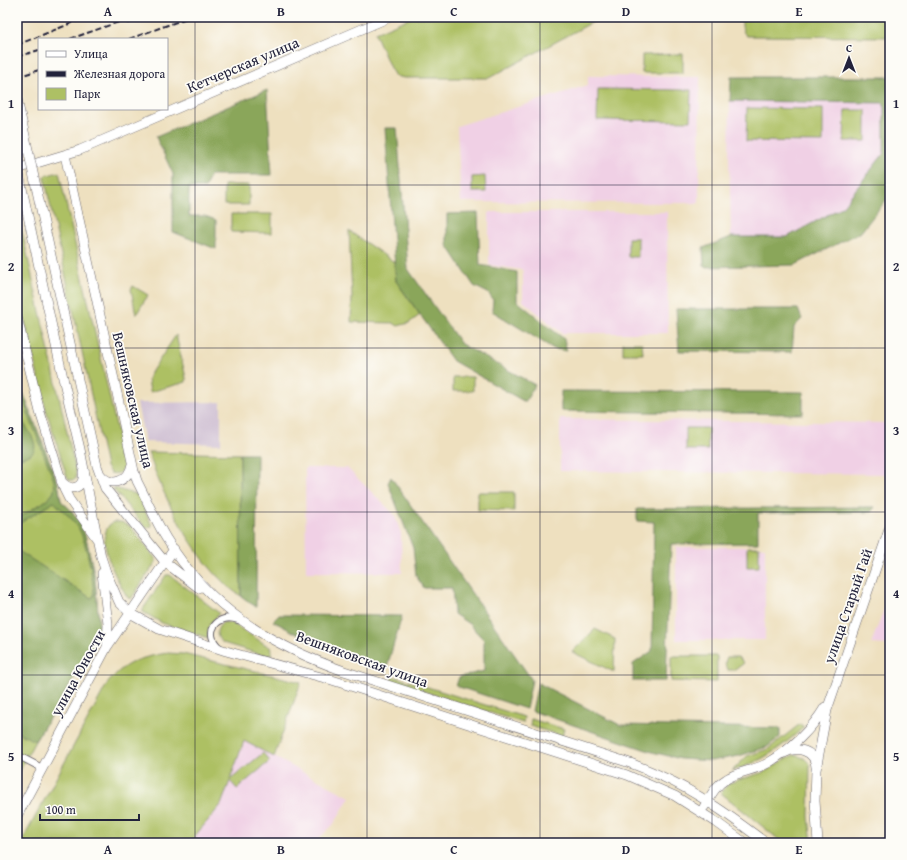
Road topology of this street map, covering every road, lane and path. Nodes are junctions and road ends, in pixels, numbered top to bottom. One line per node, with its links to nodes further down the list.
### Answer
1 (390, 17): 3 (main road, Кетчерская улица)
2 (17, 100): 9 (main road, bridge)
3 (65, 155): 5 (main road, Кетчерская улица); 8 (main road, Вешняковская улица)
4 (17, 165): 7 (main road, bridge)
5 (17, 169)
6 (17, 317): 10 (main road, Вешняковская улица)
7 (80, 449): 10 (main road); 12 (main road)
8 (133, 468): 9 (main road); 13 (main road, Вешняковская улица)
9 (98, 472): 15 (main road)
10 (61, 480): 12 (main road, Вешняковская улица)
11 (890, 527): 21 (main road, улица Старый Гай)
12 (99, 542): 14 (main road, Вешняковская улица)
13 (174, 549): 15 (main road, улица Юности); 16 (main road, Вешняковская улица)
14 (101, 557): 17 (main road, Вешняковская улица); 19 (main road)
15 (165, 562): 16 (main road); 17 (main road, улица Юности)
16 (214, 598): 18 (main road, Вешняковская улица)
17 (130, 613): 19 (main road, улица Юности); 20 (main road, Вешняковская улица)
18 (241, 621): 20 (street); 22 (main road, Вешняковская улица)
19 (107, 647): 26 (main road, улица Юности)
20 (226, 652): 25 (main road, Вешняковская улица)
21 (832, 694): 23 (main road, улица Старый Гай); 27 (main road, улица Старый Гай)
22 (579, 747): 25 (street); 28 (main road, Вешняковская улица)
23 (780, 754): 27 (main road, улица Старый Гай); 28 (main road, улица Старый Гай)
24 (17, 755): 26 (street)
25 (575, 758): 29 (main road, Вешняковская улица)
26 (42, 768): 30 (main road, улица Юности)
27 (816, 770): 33 (main road, улица Старый Гай)
28 (707, 802): 29 (main road, улица Старый Гай); 32 (main road, Вешняковская улица)
29 (701, 812): 31 (main road, Вешняковская улица)
30 (17, 816)
31 (745, 843)
32 (766, 843)
33 (818, 843)

